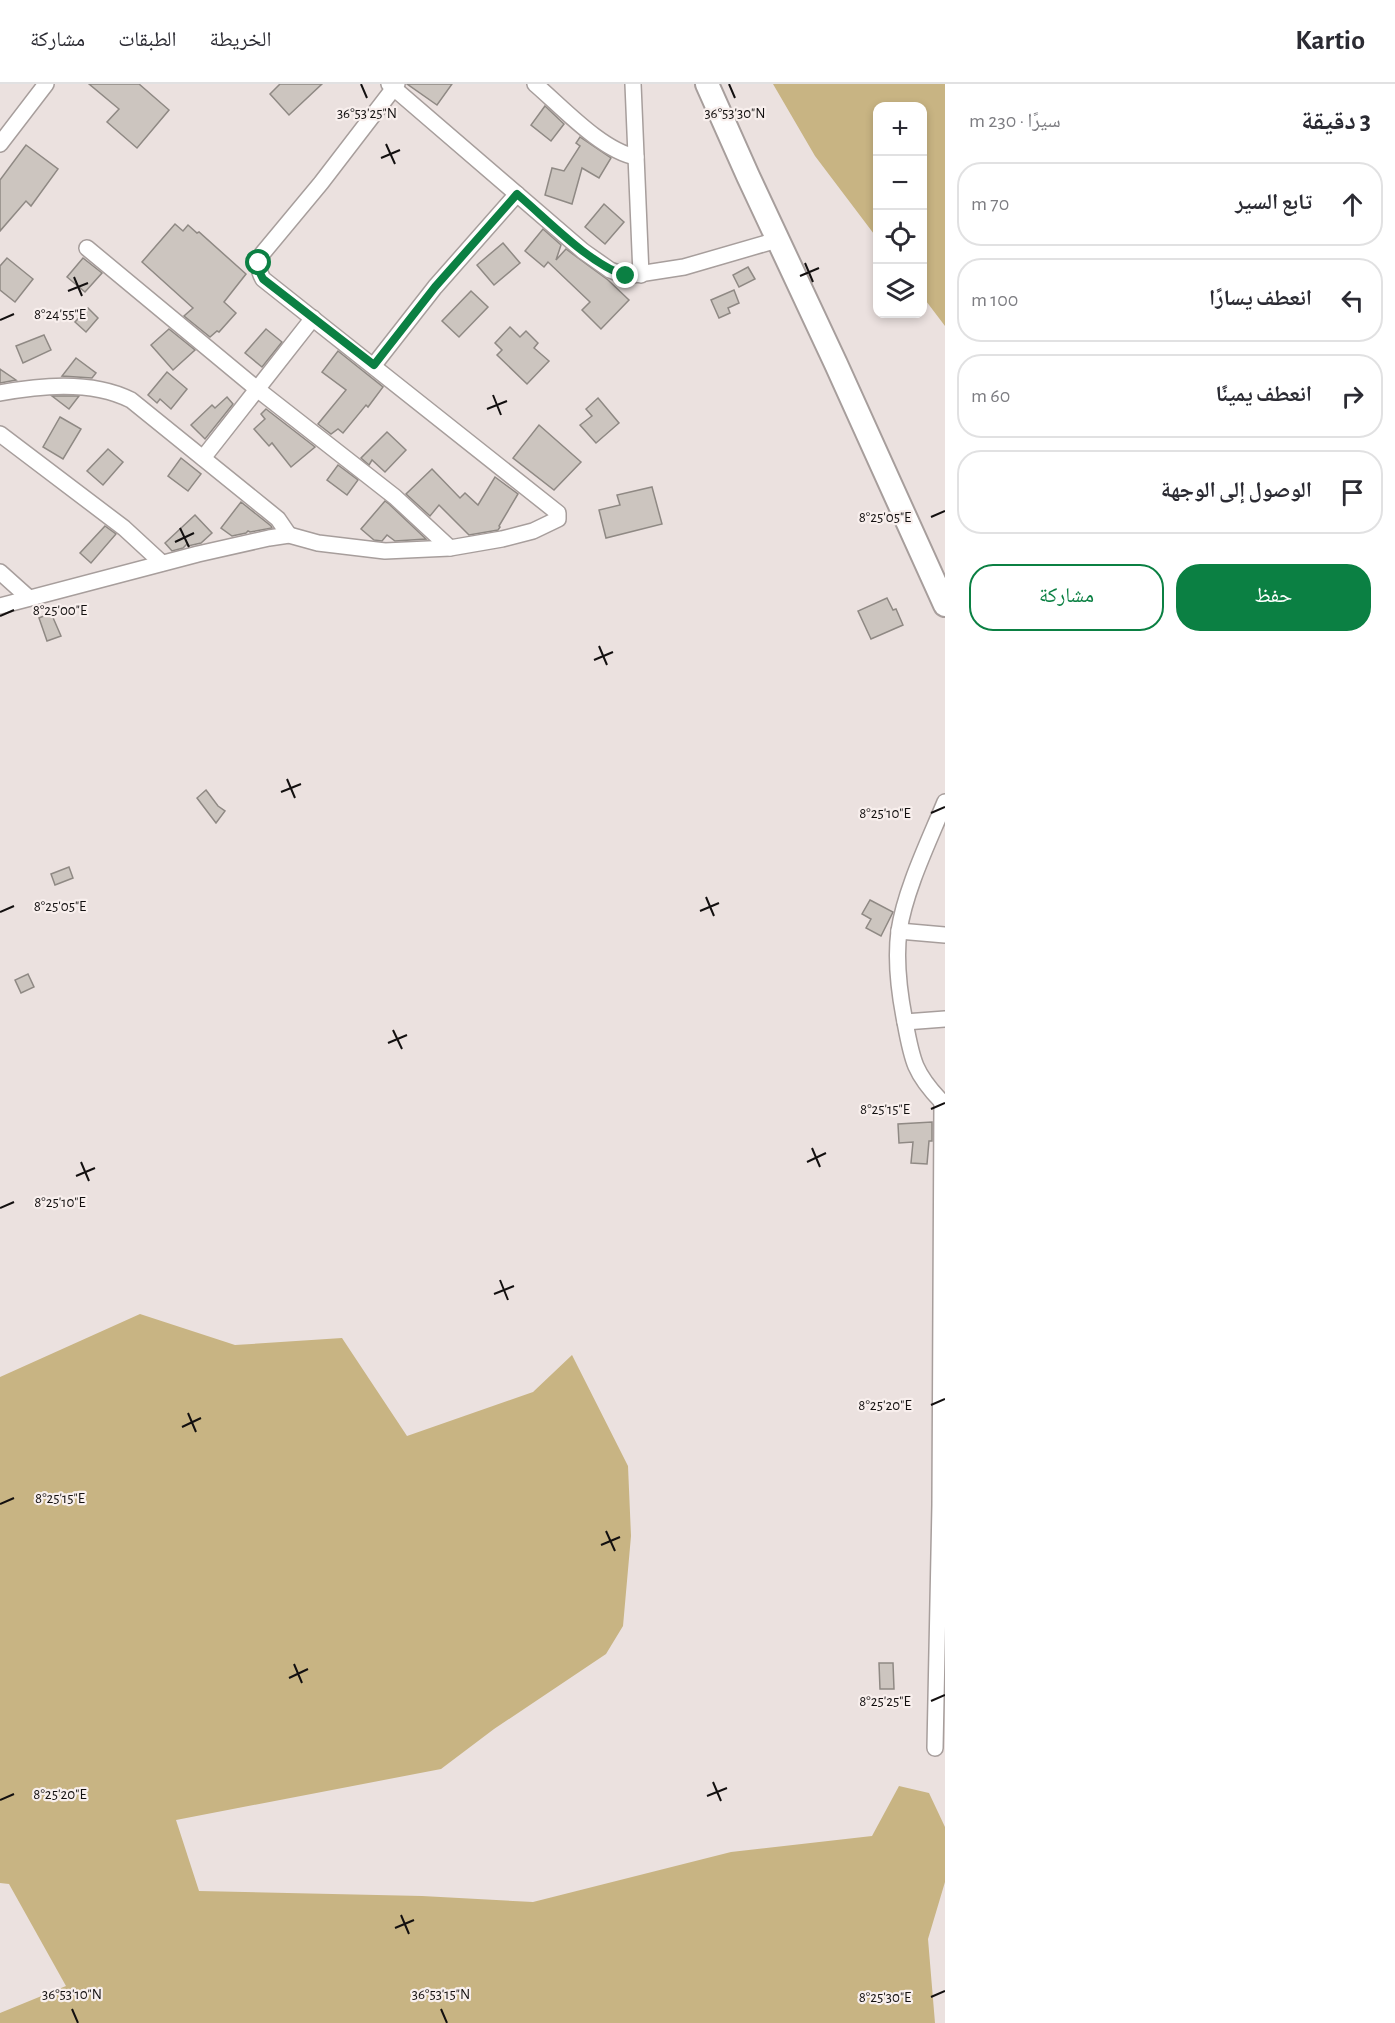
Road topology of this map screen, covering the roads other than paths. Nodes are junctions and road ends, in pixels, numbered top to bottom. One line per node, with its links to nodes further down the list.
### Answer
1 (46, 84): 6 (street)
2 (535, 84): 7 (street)
3 (633, 84): 7 (street)
4 (707, 84): 9 (main road)
5 (394, 85): 8 (street); 12 (street)
6 (0, 144)
7 (636, 157): 11 (street)
8 (517, 194): 11 (street); 13 (street)
9 (777, 240): 11 (street); 23 (main road)
10 (87, 248): 14 (street)
11 (641, 275)
12 (314, 318): 13 (street); 14 (street)
13 (374, 365): 19 (street)
14 (257, 389): 17 (street); 19 (street)
15 (0, 393): 17 (street)
16 (0, 434): 20 (street)
17 (203, 458): 18 (street)
18 (289, 535): 19 (street); 20 (street)
19 (450, 548)
20 (162, 563): 22 (street)
21 (0, 572): 22 (street)
22 (29, 598): 24 (street)
23 (945, 605)
24 (0, 606)
25 (945, 802): 26 (street)
26 (939, 835): 27 (street)
27 (899, 931): 28 (street); 30 (street)
28 (945, 935)
29 (945, 1019): 30 (street)
30 (905, 1022): 31 (street)
31 (944, 1103): 32 (street)
32 (935, 1748)

